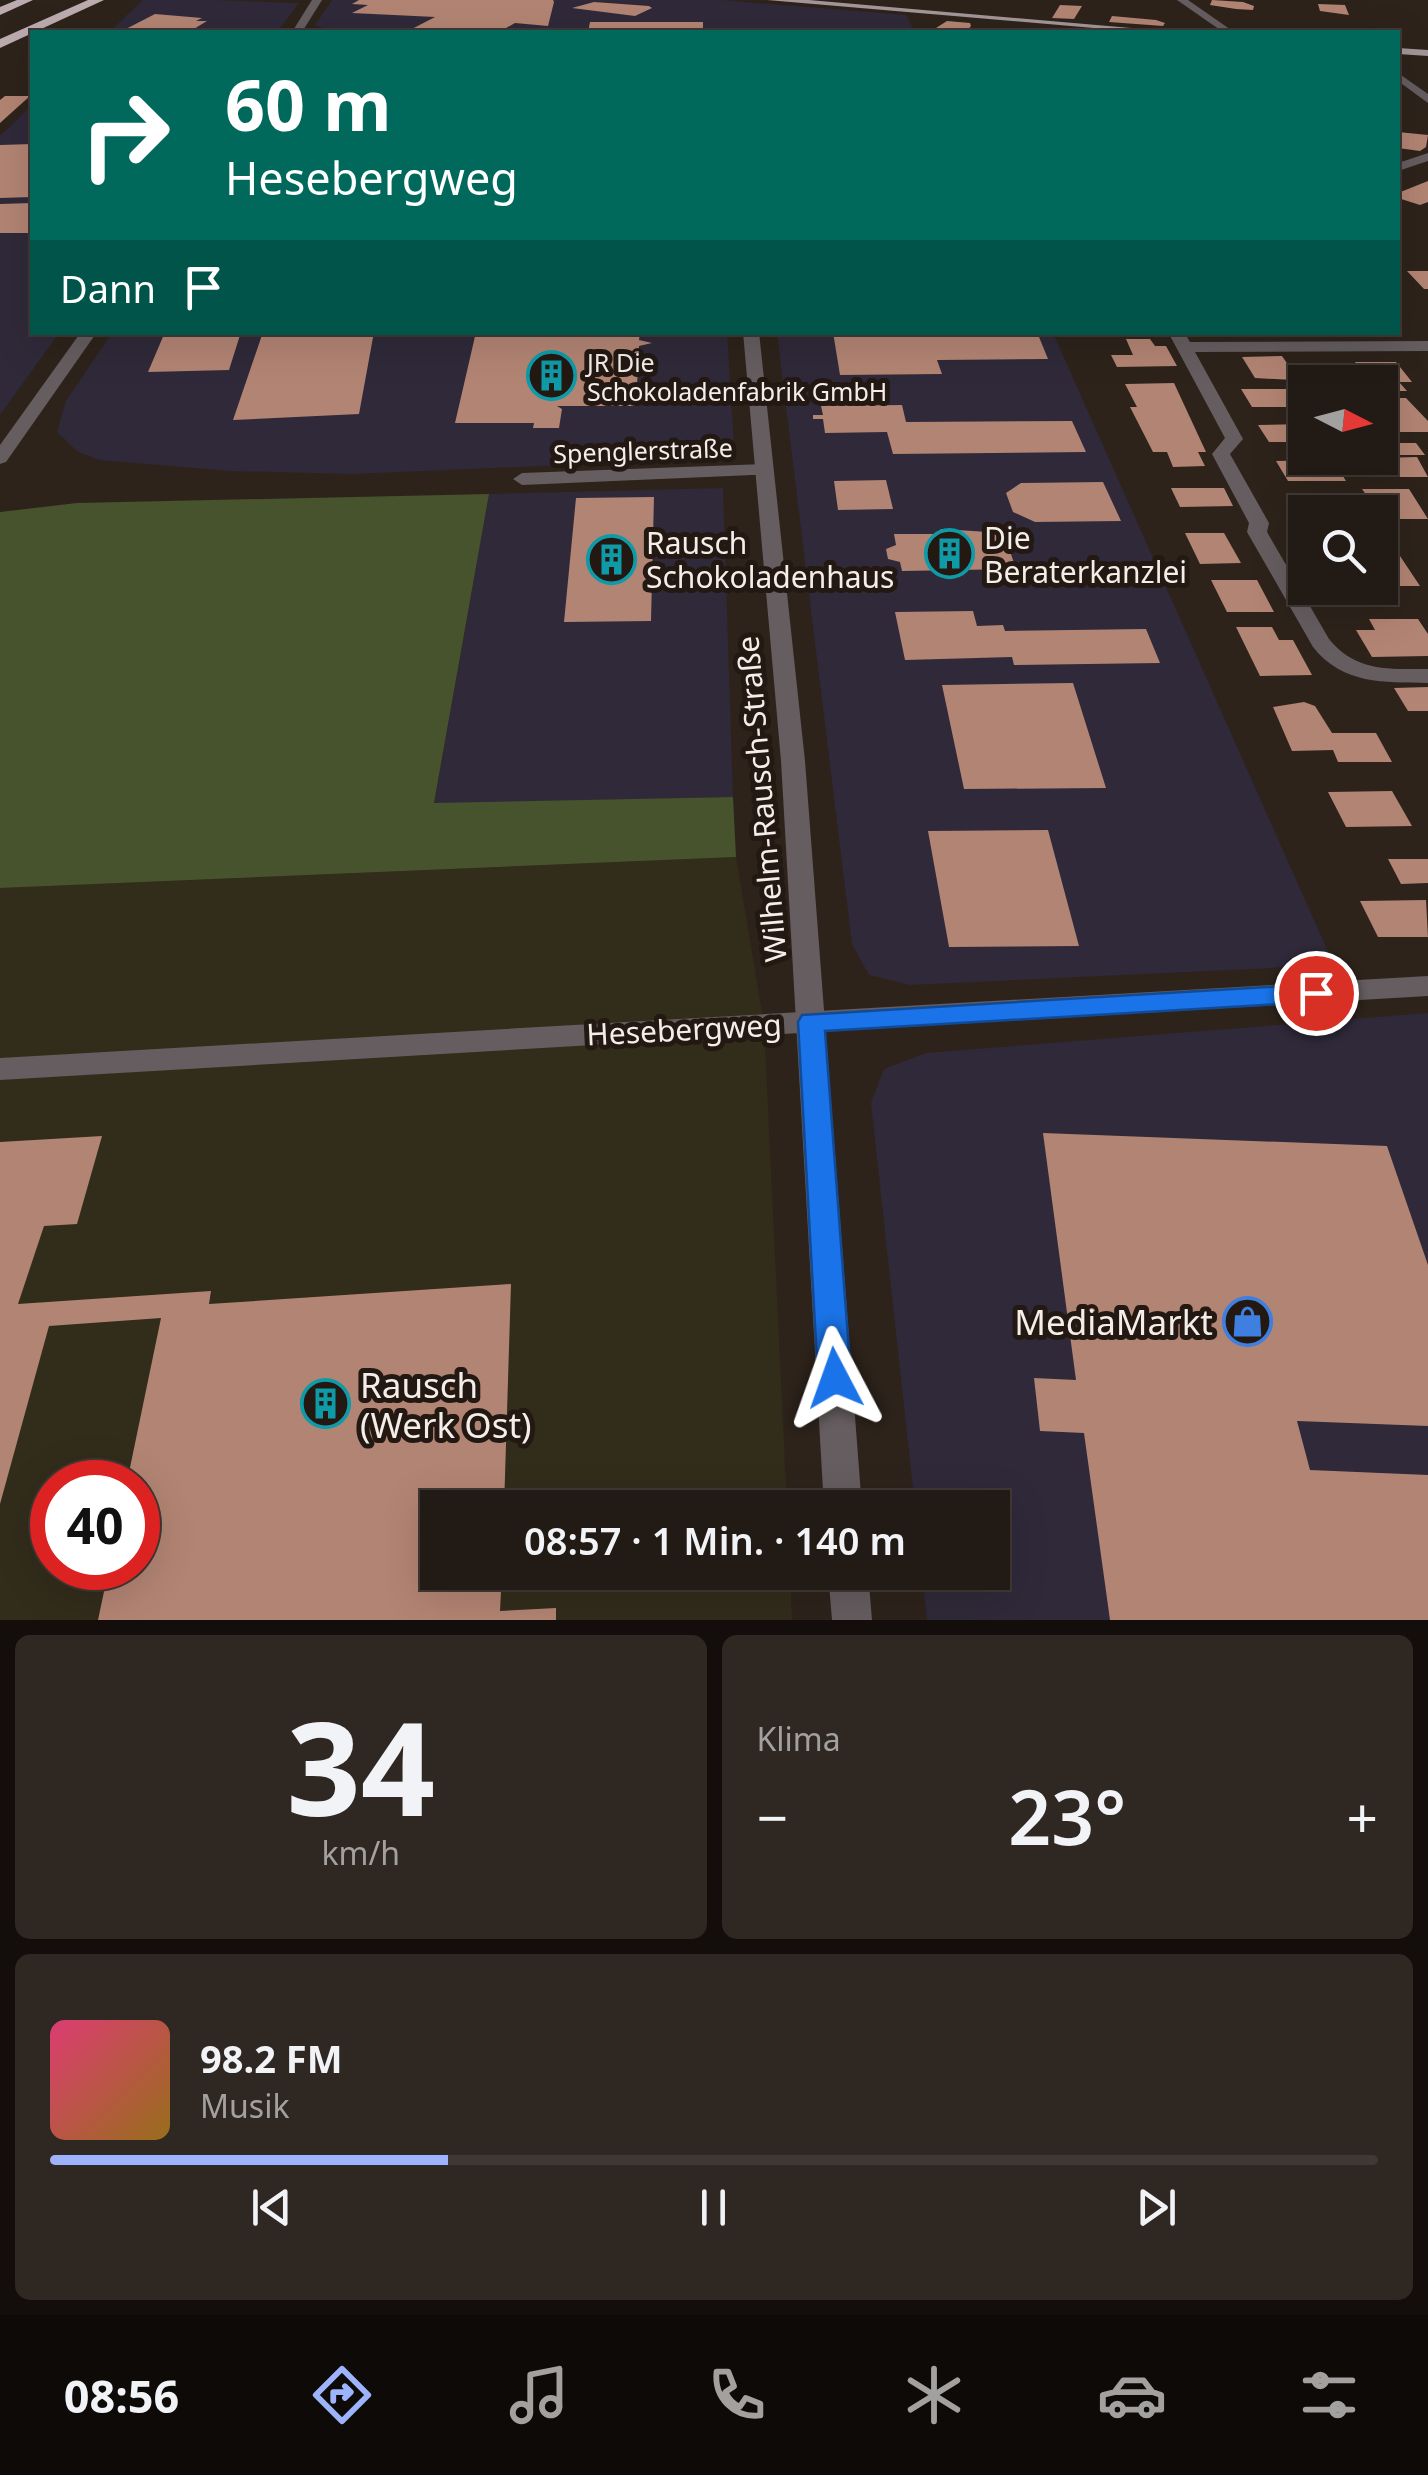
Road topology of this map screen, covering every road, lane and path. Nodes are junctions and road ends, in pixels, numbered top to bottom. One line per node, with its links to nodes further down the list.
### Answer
1 (27, 0): 7 (highway)
2 (65, 0): 8 (highway)
3 (98, 0): 9 (highway)
4 (317, 0): 10 (street)
5 (772, 0): 11 (main road)
6 (1182, 0): 12 (street)
7 (0, 12)
8 (0, 28)
9 (31, 30)
10 (297, 30)
11 (1147, 30)
12 (1226, 30)
13 (30, 31): 14 (highway)
14 (0, 44)
15 (1400, 51): 16 (main road)
16 (1428, 53)
17 (1400, 78): 18 (street)
18 (1428, 100)
19 (1428, 157): 20 (street)
20 (1402, 163)
21 (1400, 324): 25 (street)
22 (87, 335): 26 (street)
23 (750, 335): 27 (street, Wilhelm-Rausch-Straße)
24 (1180, 340): 25 (street); 29 (street)
25 (1425, 350)
26 (0, 458)
27 (766, 470): 28 (street, Spenglerstraße); 31 (street, Wilhelm-Rausch-Straße)
28 (522, 479)
29 (1428, 676)
30 (1428, 986): 31 (street, Hesebergweg)
31 (811, 1022): 32 (street, Hesebergweg); 33 (street, Wilhelm-Rausch-Straße)
32 (0, 1070)
33 (843, 1490)
34 (850, 1590): 35 (street)
35 (852, 1620)

